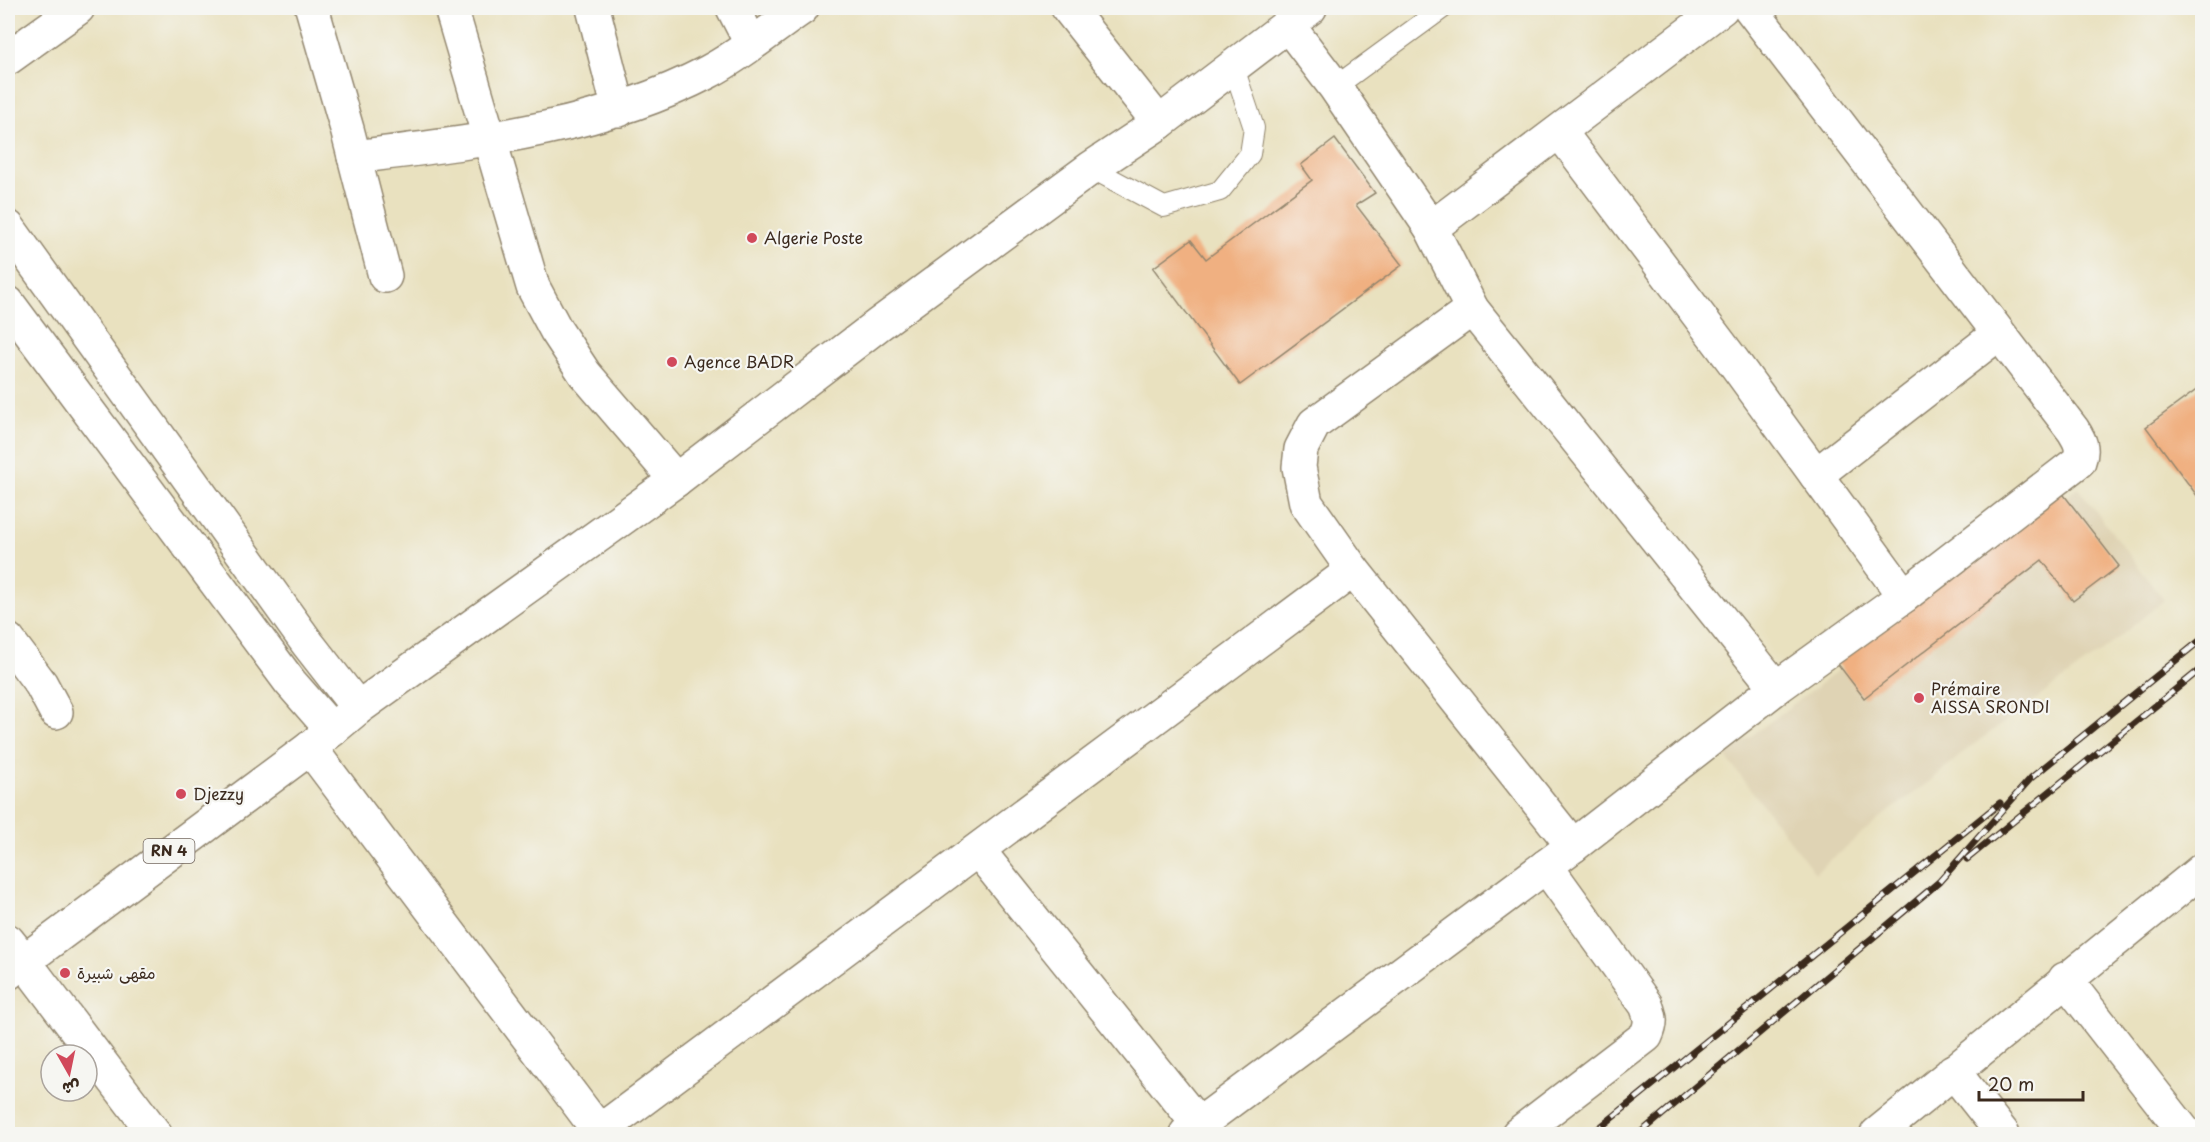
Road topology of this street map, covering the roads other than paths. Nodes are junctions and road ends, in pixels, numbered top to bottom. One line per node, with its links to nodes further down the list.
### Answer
1 (78, 8): 13 (street)
2 (314, 8): 20 (street)
3 (451, 8): 19 (street)
4 (593, 8): 16 (street)
5 (733, 8): 12 (street)
6 (802, 8): 12 (street)
7 (1068, 8): 17 (street)
8 (1443, 8): 15 (lane)
9 (1722, 8): 18 (street)
10 (1750, 8): 27 (street)
11 (1299, 16): 14 (street, RN 4); 15 (street)
12 (752, 43): 16 (street)
13 (8, 58)
14 (1233, 65): 17 (street, RN 4); 21 (lane)
15 (1335, 87): 23 (street)
16 (619, 110): 19 (street)
17 (1159, 123): 21 (street, RN 4)
18 (1560, 132): 23 (street); 28 (street)
19 (490, 140): 20 (street); 29 (street)
20 (354, 157): 24 (street)
21 (1091, 168): 29 (street, RN 4)
22 (8, 227): 34 (street)
23 (1431, 228): 26 (street)
24 (385, 276)
25 (8, 303): 36 (street)
26 (1472, 309): 30 (street); 33 (street)
27 (1998, 334): 28 (street); 31 (street)
28 (1816, 475): 31 (street)
29 (676, 480): 34 (street, RN 4)
30 (1353, 570): 37 (street); 38 (street)
31 (1904, 596): 33 (street)
32 (8, 640): 35 (street)
33 (1776, 688): 37 (street)
34 (358, 708): 36 (street, RN 4)
35 (56, 712)
36 (321, 739): 41 (street, RN 4); 46 (street)
37 (1573, 846): 39 (street)
38 (978, 850): 44 (street); 46 (street)
39 (1546, 866): 44 (street); 47 (street)
40 (2202, 870): 42 (street)
41 (13, 958): 45 (street)
42 (2065, 979): 43 (street); 50 (street)
43 (1953, 1071): 48 (street); 49 (street)
44 (1197, 1131)
45 (155, 1134)
46 (599, 1134)
47 (1518, 1134)
48 (1877, 1134)
49 (2004, 1134)
50 (2186, 1134)

